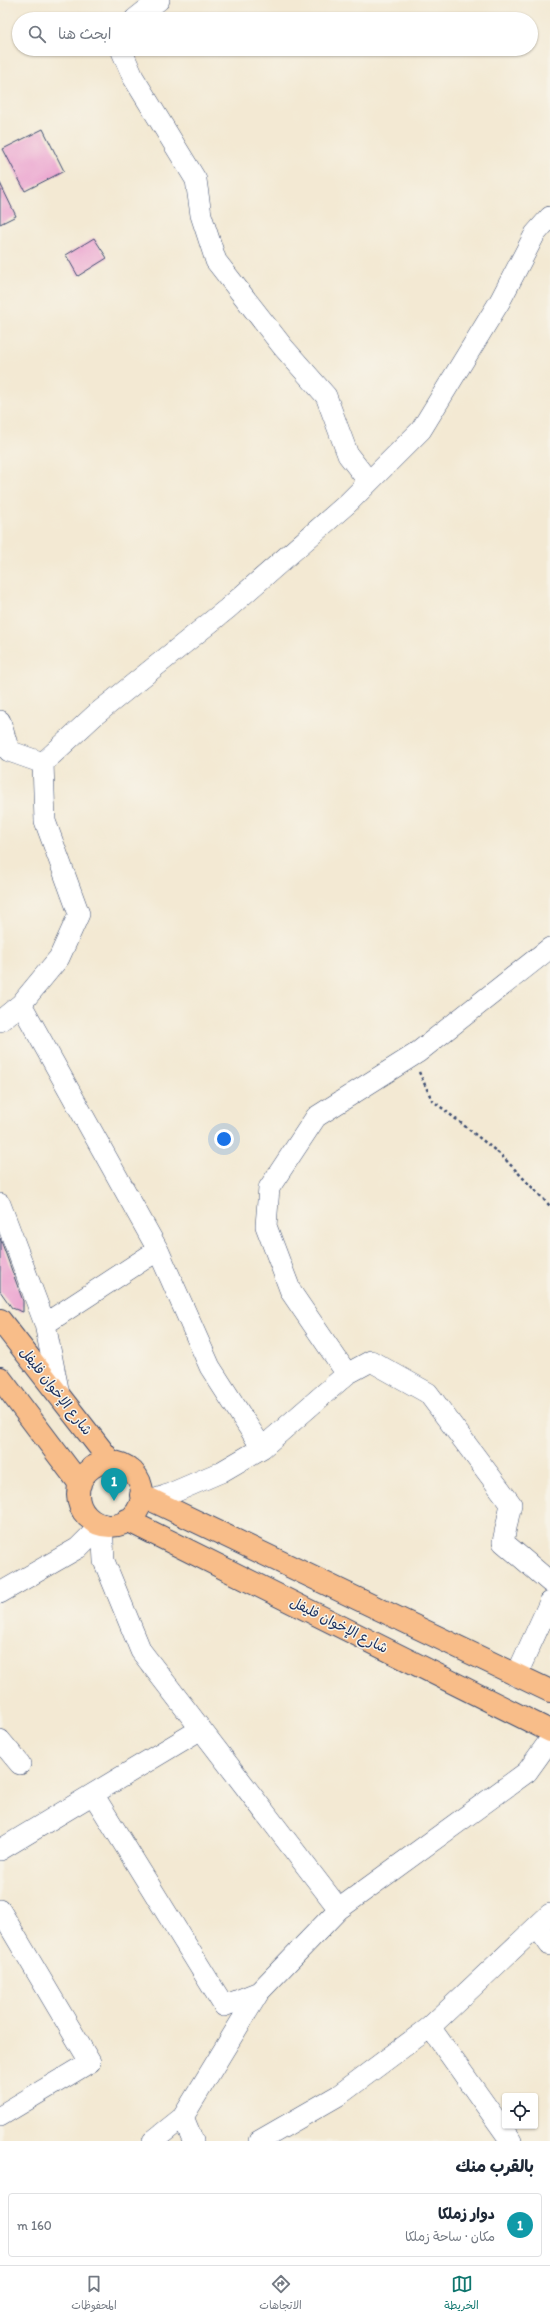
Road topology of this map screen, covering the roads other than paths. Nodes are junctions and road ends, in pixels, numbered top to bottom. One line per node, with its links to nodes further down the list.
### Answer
1 (159, 0): 2 (street)
2 (144, 12)
3 (123, 56): 5 (street)
4 (550, 217): 5 (street)
5 (369, 482): 7 (street)
6 (0, 721): 7 (street)
7 (43, 763): 9 (street)
8 (550, 948): 15 (street)
9 (21, 1004): 10 (street); 12 (street)
10 (0, 1021)
11 (0, 1204): 14 (street)
12 (158, 1250): 14 (street); 18 (street)
13 (0, 1320): 17 (main road, شارع الإخوان فليفل)
14 (45, 1324): 17 (street)
15 (347, 1374): 18 (street); 24 (street)
16 (0, 1378): 20 (main road)
17 (59, 1394): 19 (main road, شارع الإخوان فليفل)
18 (262, 1448): 21 (street)
19 (111, 1462): 20 (main road); 21 (main road)
20 (80, 1484): 23 (main road)
21 (146, 1498): 22 (main road); 27 (main road, شارع الإخوان فليفل)
22 (127, 1520): 23 (main road); 30 (main road, شارع الإخوان فليفل)
23 (102, 1524): 25 (street); 29 (street)
24 (550, 1582)
25 (0, 1593)
26 (550, 1602): 27 (street)
27 (516, 1676): 28 (main road, شارع الإخوان فليفل)
28 (550, 1691)
29 (201, 1729): 34 (street); 36 (street)
30 (550, 1731)
31 (0, 1740): 33 (street)
32 (550, 1740): 36 (street)
33 (20, 1764)
34 (93, 1794): 35 (street); 40 (street)
35 (0, 1850)
36 (339, 1909): 40 (street)
37 (0, 1910): 42 (street)
38 (543, 1921): 39 (street); 41 (street)
39 (550, 1945)
40 (259, 1992): 43 (street)
41 (430, 2027): 46 (street); 47 (street)
42 (0, 2116)
43 (183, 2117): 44 (street); 45 (street)
44 (153, 2141)
45 (193, 2141)
46 (259, 2141)
47 (511, 2141)

